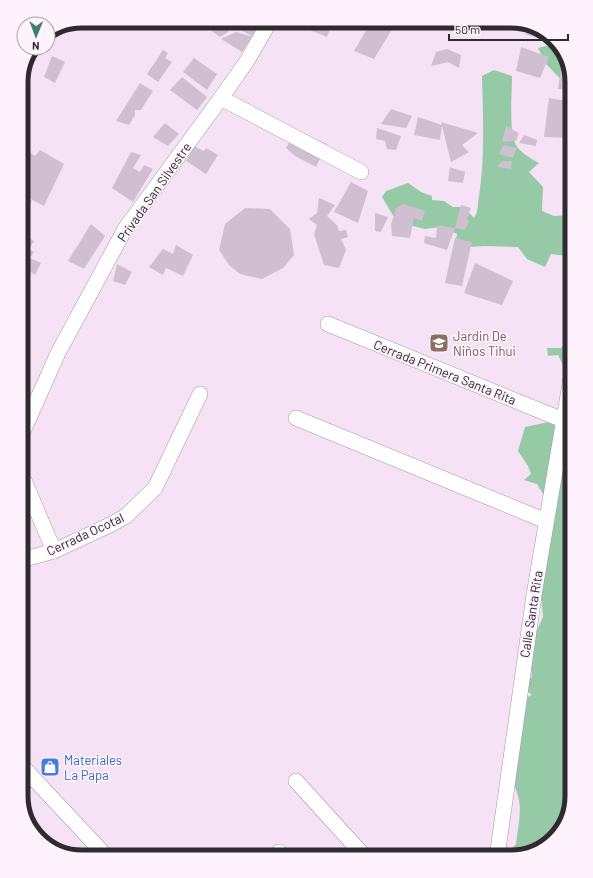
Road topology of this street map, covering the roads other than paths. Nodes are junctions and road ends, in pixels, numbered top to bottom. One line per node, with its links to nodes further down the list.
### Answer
1 (266, 28): 2 (street, Privada San Silvestre)
2 (221, 98): 3 (street); 8 (street, Privada San Silvestre)
3 (361, 172)
4 (328, 324): 9 (street, Cerrada Primera Santa Rita)
5 (200, 394): 12 (street, Cerrada Ocotal)
6 (565, 409): 9 (street, Calle Santa Rita)
7 (296, 418): 11 (street)
8 (28, 420)
9 (563, 420): 11 (street, Calle Santa Rita)
10 (28, 490): 12 (street)
11 (546, 521): 18 (street, Calle Santa Rita)
12 (54, 551): 13 (street, Cerrada Ocotal)
13 (28, 558)
14 (28, 772): 16 (street)
15 (296, 781): 17 (street)
16 (100, 850)
17 (359, 850)
18 (497, 850)

